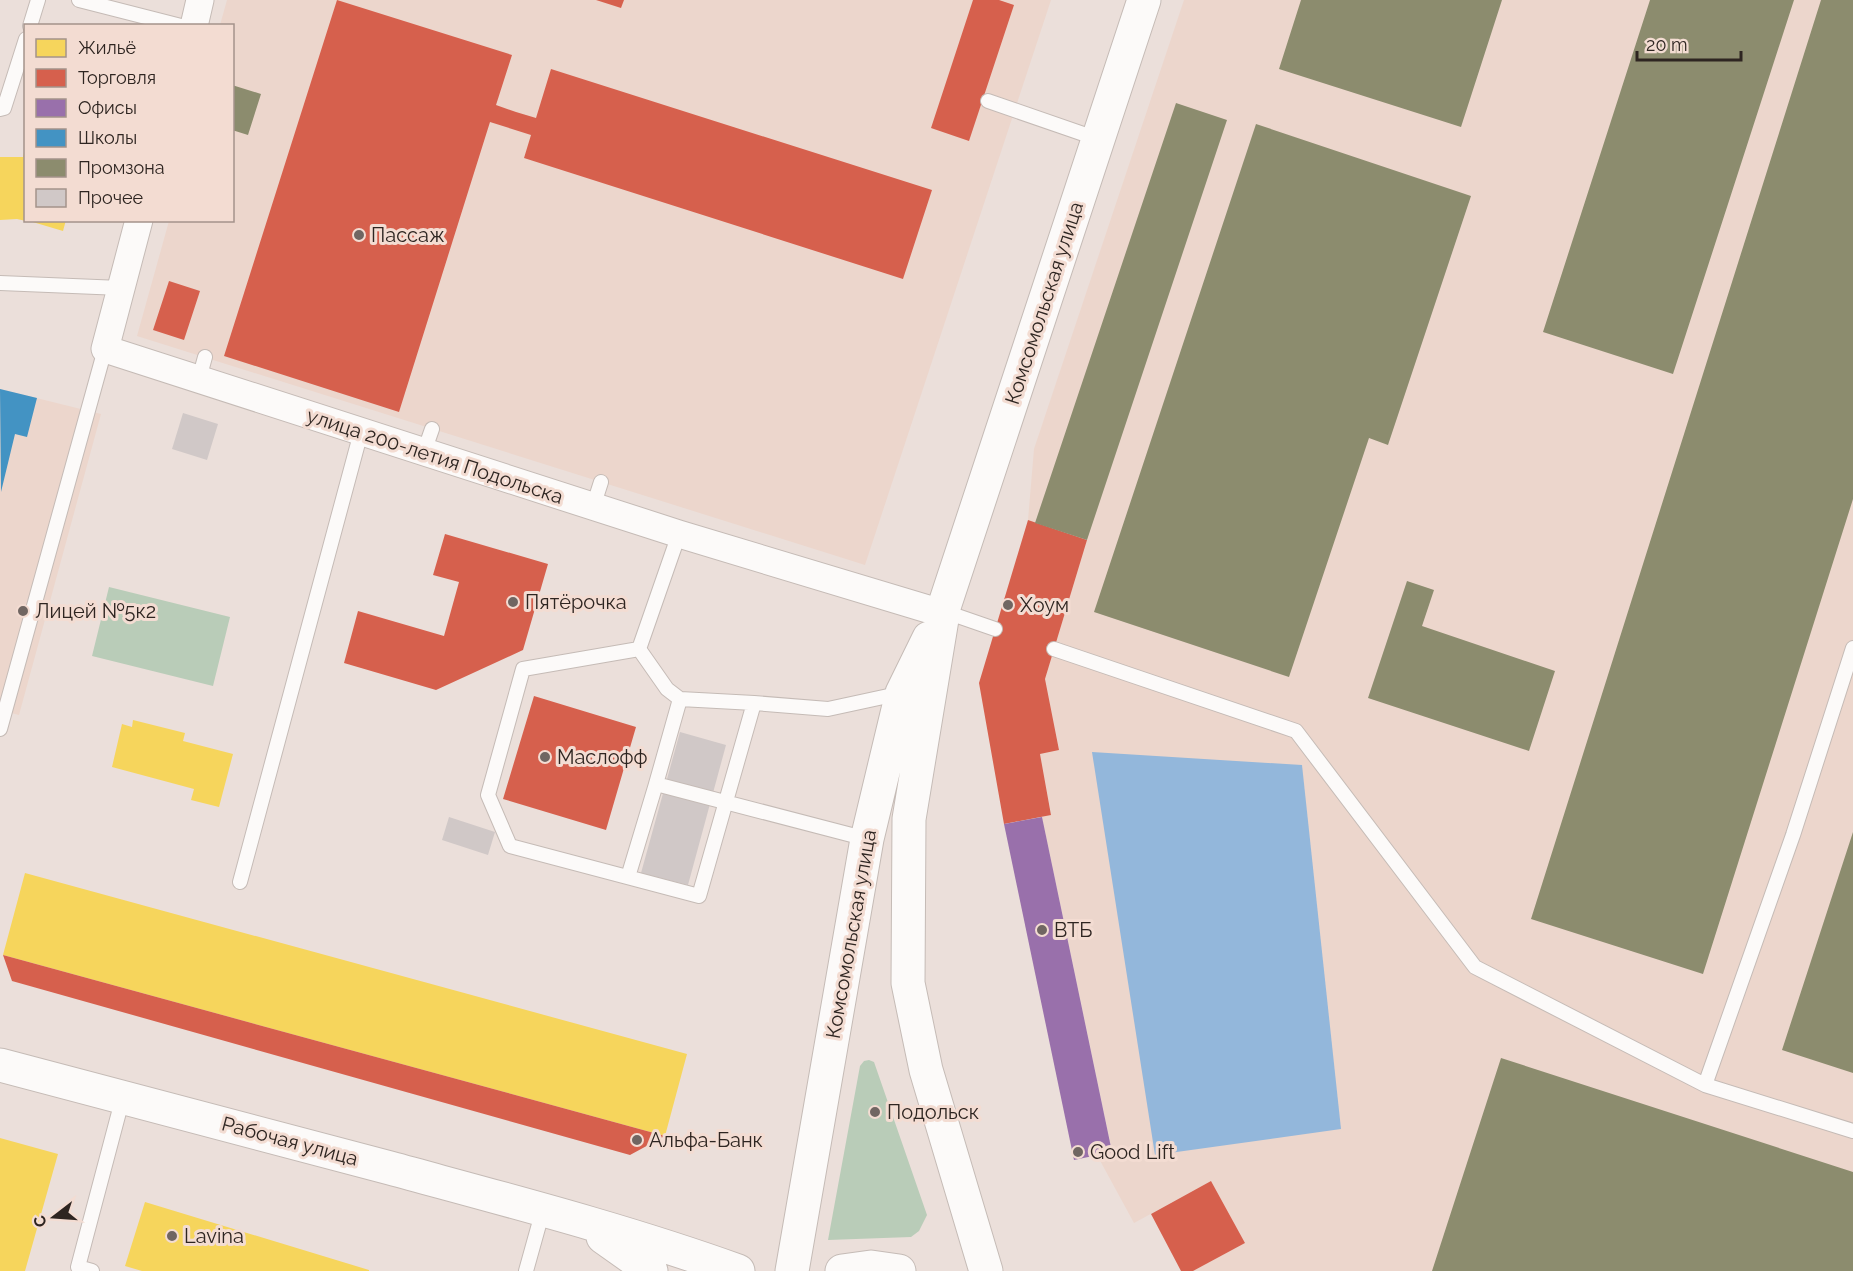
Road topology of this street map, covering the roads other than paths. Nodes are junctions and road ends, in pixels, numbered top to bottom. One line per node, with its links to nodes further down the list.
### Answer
1 (38, 0): 5 (lane)
2 (79, 0): 6 (lane)
3 (200, 0): 7 (street)
4 (1144, 0): 11 (main road, Комсомольская улица)
5 (31, 24)
6 (173, 24)
7 (194, 24)
8 (24, 45): 10 (lane)
9 (988, 101): 11 (lane)
10 (0, 109)
11 (1098, 139): 18 (main road, Комсомольская улица)
12 (138, 222): 14 (street)
13 (0, 283): 14 (lane)
14 (121, 288): 15 (street)
15 (105, 349): 16 (street, улица 200-летия Подольска); 26 (lane)
16 (361, 432): 17 (street, улица 200-летия Подольска); 31 (lane)
17 (679, 534): 18 (street, улица 200-летия Подольска); 22 (lane)
18 (943, 610): 19 (lane); 23 (main road, Комсомольская улица); 46 (main road, Комсомольская улица)
19 (995, 629)
20 (1853, 648): 33 (lane)
21 (1054, 649): 33 (lane)
22 (639, 650): 24 (lane); 30 (lane)
23 (902, 693): 25 (lane); 29 (main road, Комсомольская улица)
24 (680, 699): 25 (lane); 27 (lane)
25 (754, 703): 28 (lane)
26 (0, 729)
27 (656, 784): 28 (lane); 30 (lane)
28 (726, 802): 29 (lane); 30 (lane)
29 (867, 838): 43 (main road, Комсомольская улица)
30 (628, 877)
31 (240, 882)
32 (0, 1065): 34 (main road, Рабочая улица)
33 (1705, 1085): 35 (lane)
34 (123, 1097): 36 (main road, Рабочая улица); 38 (lane)
35 (1853, 1131)
36 (543, 1209): 37 (main road, Рабочая улица); 40 (lane)
37 (579, 1220): 41 (main road, Рабочая улица); 42 (main road, Рабочая улица)
38 (77, 1269): 39 (lane)
39 (92, 1271)
40 (526, 1271)
41 (651, 1271)
42 (738, 1271)
43 (792, 1271)
44 (842, 1271): 45 (main road)
45 (899, 1271)
46 (986, 1271)

